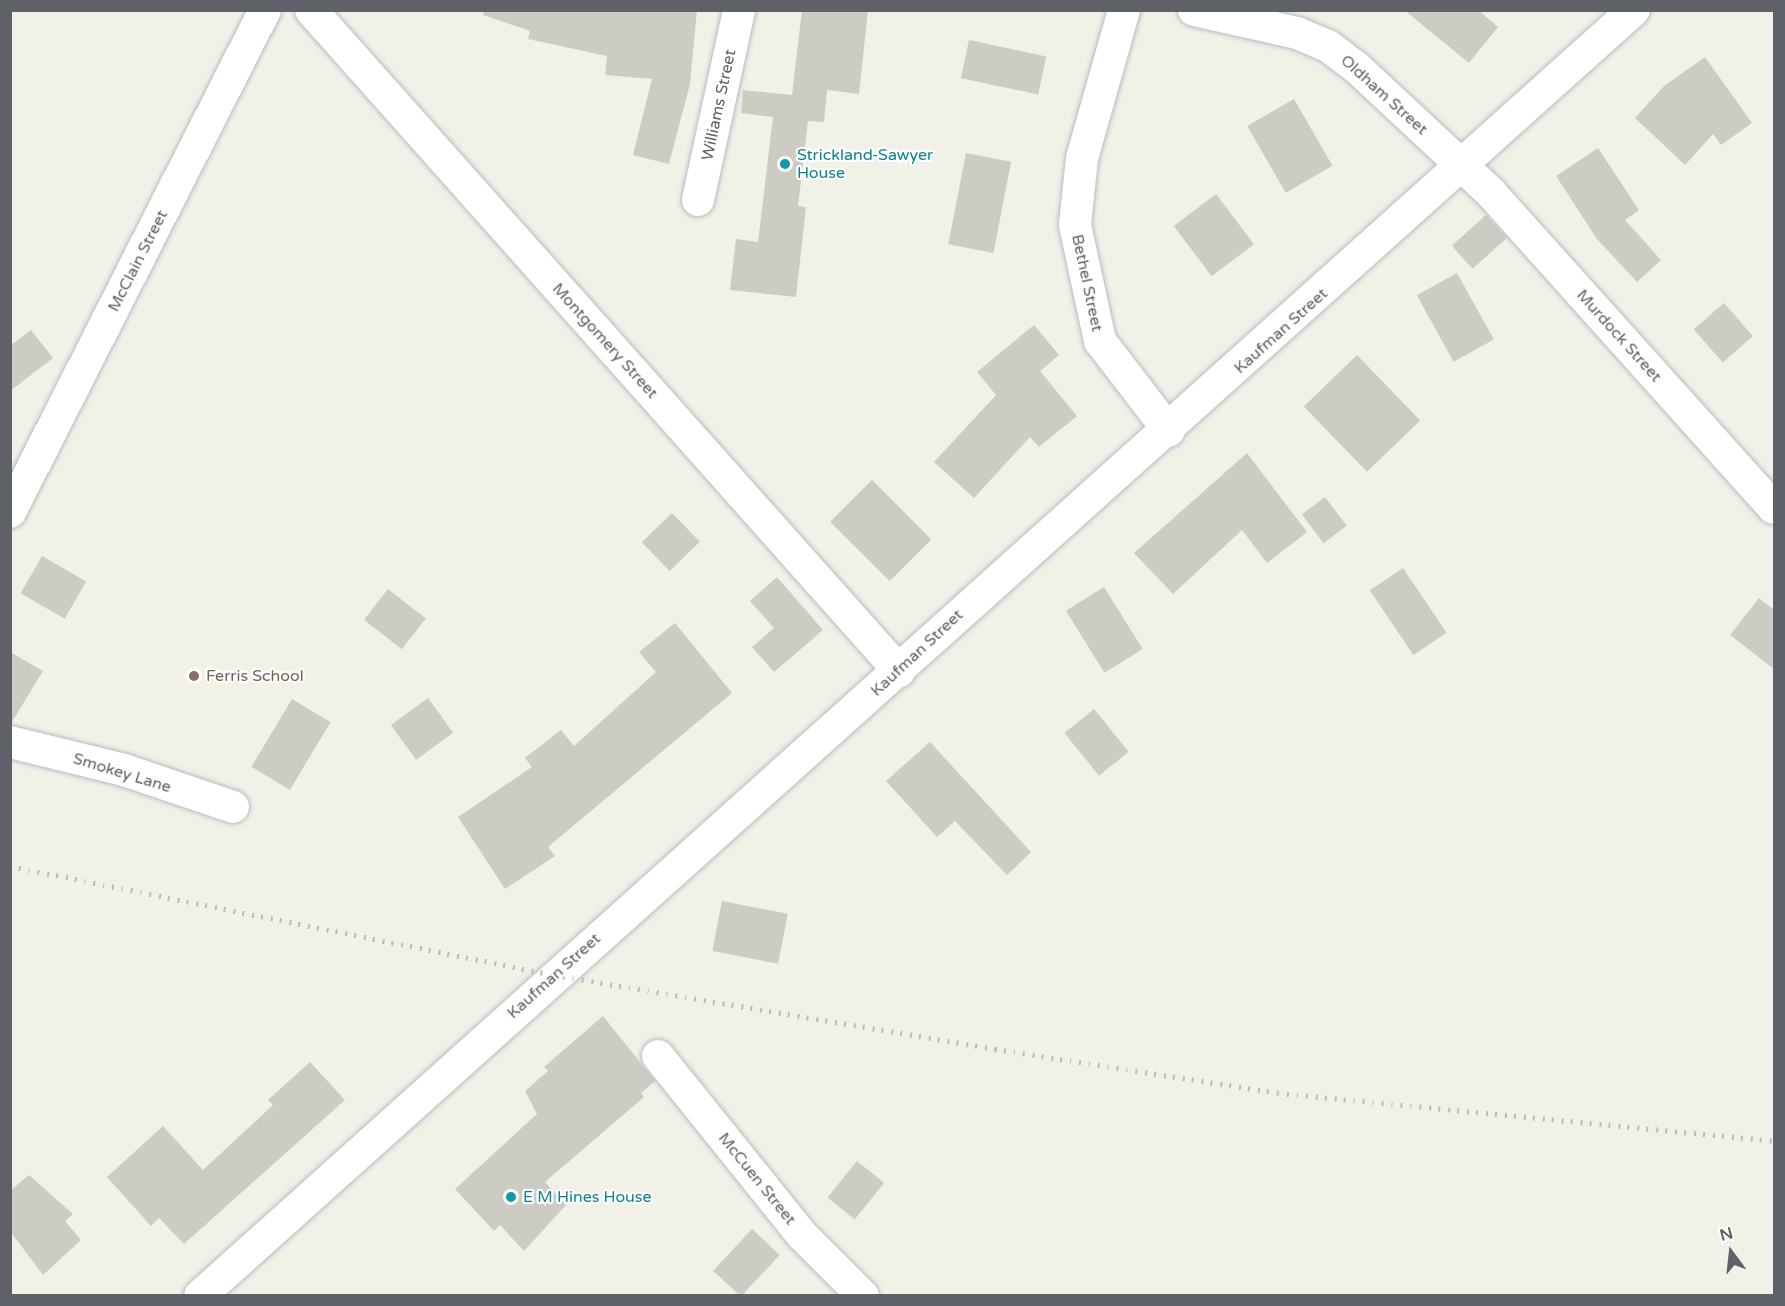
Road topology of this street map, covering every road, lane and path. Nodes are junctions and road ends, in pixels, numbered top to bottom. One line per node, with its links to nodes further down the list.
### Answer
1 (265, 10): 11 (street, McClain Street)
2 (311, 10): 12 (street, Montgomery Street)
3 (739, 10): 8 (street, Williams Street)
4 (1124, 10): 9 (street, Bethel Street)
5 (1194, 10): 7 (street, Oldham Street)
6 (1634, 10): 7 (street, Kaufman Street)
7 (1462, 166): 9 (street, Kaufman Street); 10 (street, Murdock Street)
8 (698, 200)
9 (1169, 430): 12 (street, Kaufman Street)
10 (1774, 508)
11 (10, 512)
12 (899, 671): 16 (street, Kaufman Street)
13 (10, 742): 14 (street, Smokey Lane)
14 (233, 807)
15 (658, 1056): 17 (street, McCuen Street)
16 (200, 1296)
17 (863, 1296)

